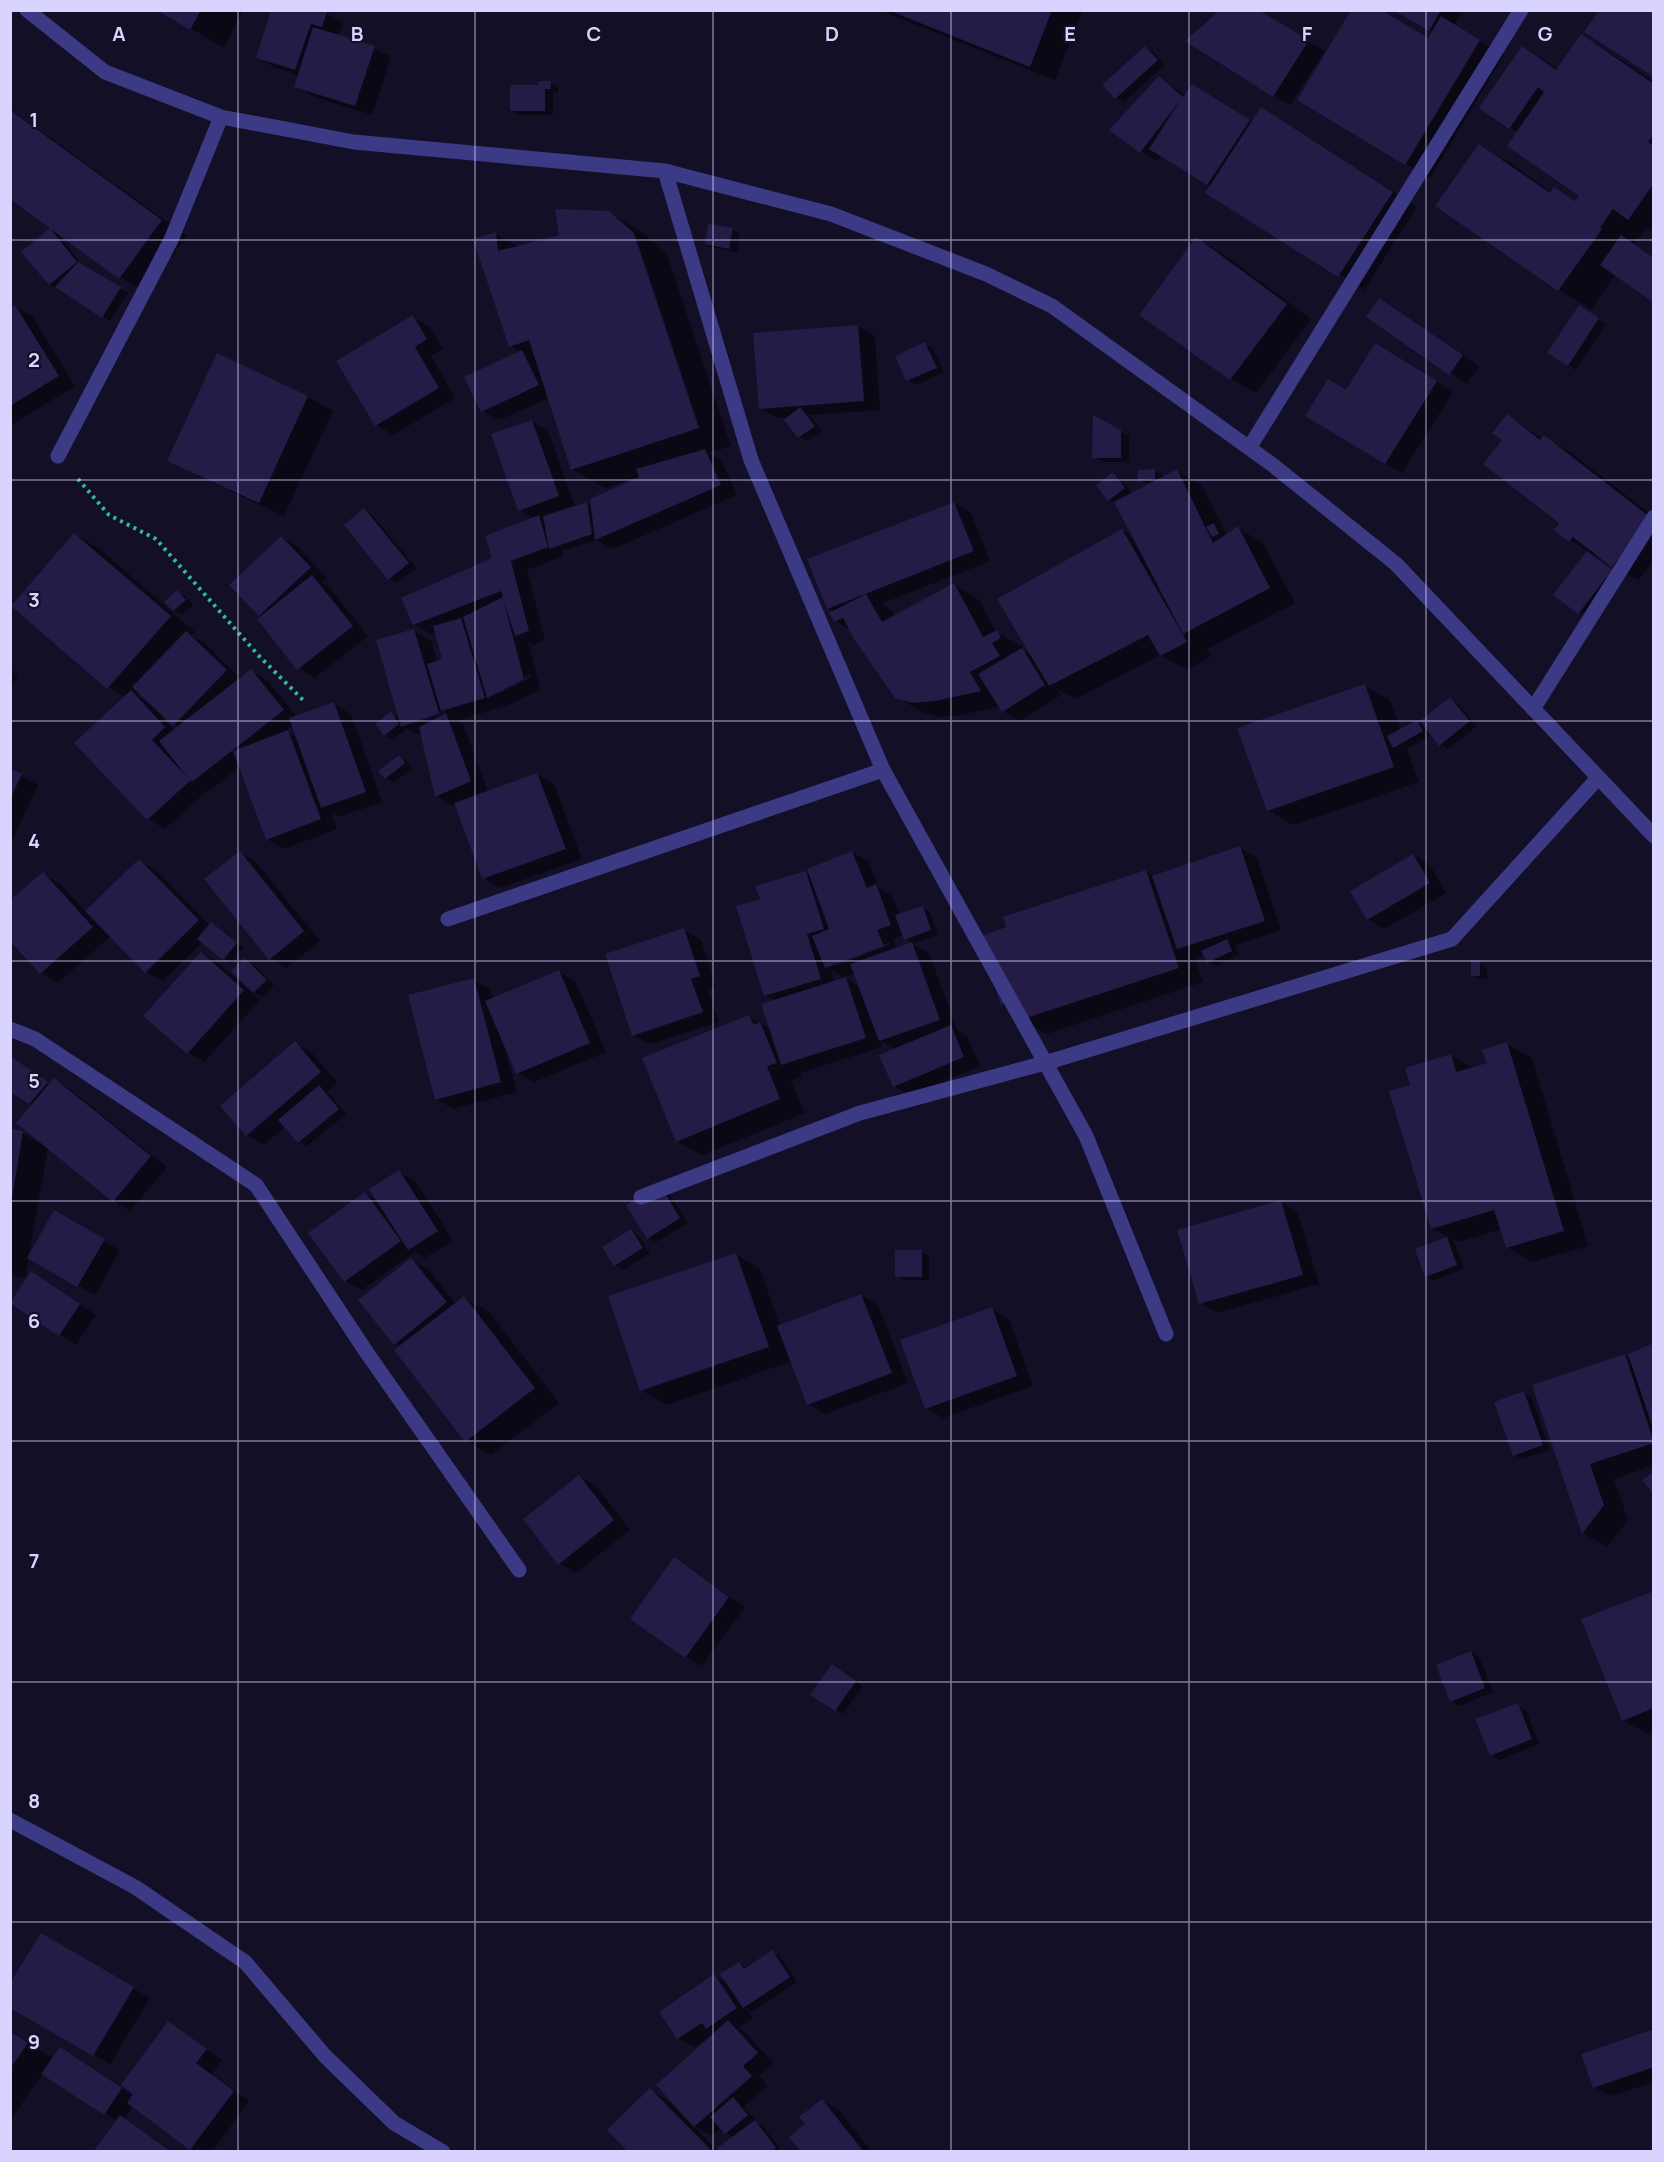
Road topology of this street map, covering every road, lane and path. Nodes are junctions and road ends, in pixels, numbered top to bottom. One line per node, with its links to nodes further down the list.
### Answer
1 (27, 10): 3 (street)
2 (1521, 10): 5 (street)
3 (221, 117): 4 (street); 6 (street)
4 (665, 171): 5 (street); 10 (street)
5 (1249, 448): 9 (street)
6 (58, 456): 8 (path)
7 (1653, 517): 9 (street)
8 (304, 701)
9 (1533, 709): 11 (street)
10 (883, 770): 13 (street); 15 (street)
11 (1598, 778): 12 (street); 15 (street)
12 (1653, 836)
13 (448, 920)
14 (10, 1029): 18 (street)
15 (1045, 1063): 16 (street); 17 (street)
16 (641, 1197)
17 (1166, 1334)
18 (519, 1570)
19 (10, 1820): 20 (street)
20 (443, 2151)

